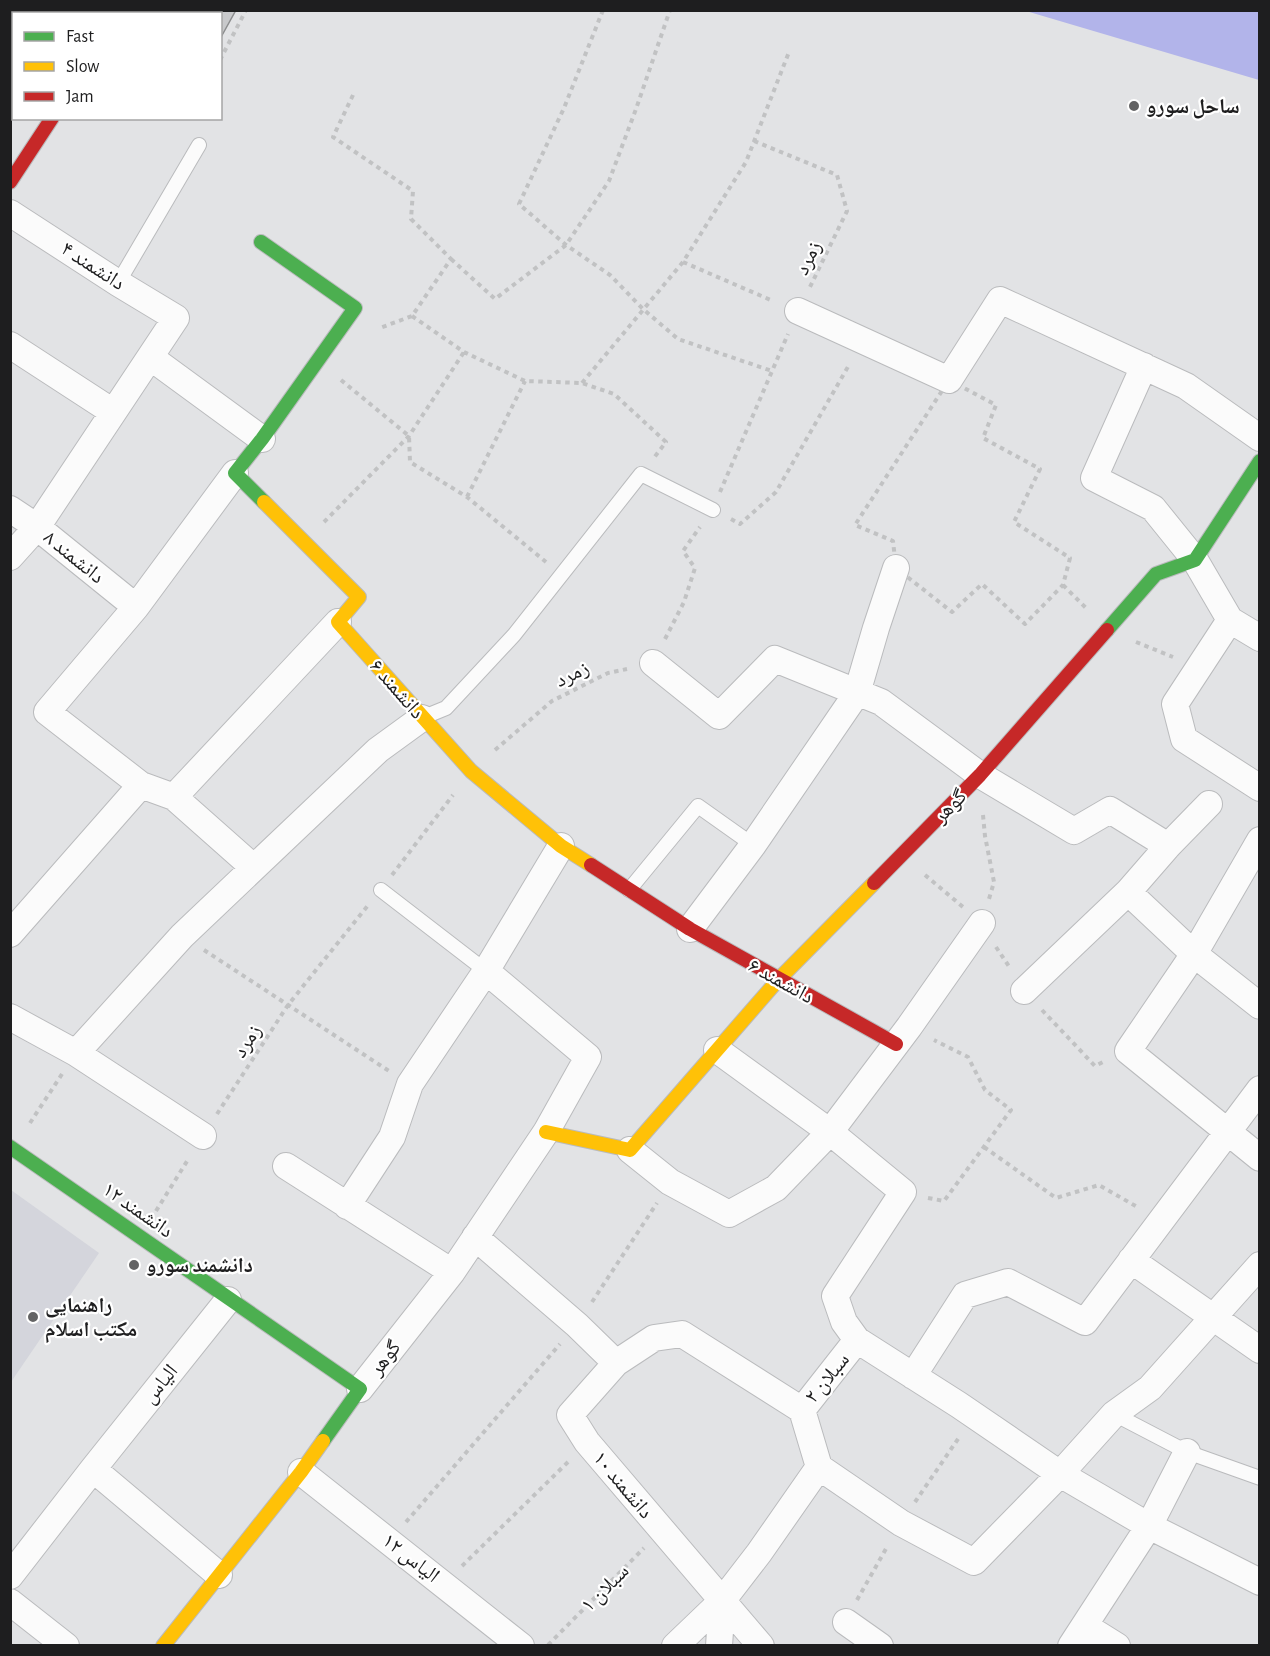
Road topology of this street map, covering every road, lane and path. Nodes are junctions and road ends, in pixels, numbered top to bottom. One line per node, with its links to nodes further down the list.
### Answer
1 (246, 10): 5 (path)
2 (603, 10): 13 (path)
3 (670, 10): 13 (path)
4 (789, 52): 8 (path)
5 (222, 56)
6 (353, 95): 14 (path)
7 (51, 120): 10 (street)
8 (754, 141): 15 (path); 19 (path, زمرد)
9 (198, 145): 16 (lane)
10 (10, 182)
11 (10, 213): 16 (street, دانشمند ۴)
12 (261, 242): 17 (street)
13 (566, 245): 14 (path); 18 (path)
14 (451, 259): 20 (path)
15 (683, 262): 18 (path); 19 (path)
16 (118, 283): 24 (street, دانشمند ۴)
17 (355, 308): 20 (path); 25 (street)
18 (643, 309): 27 (path); 30 (path)
19 (798, 311): 21 (street); 27 (path, زمرد)
20 (412, 316): 23 (path)
21 (863, 340): 28 (street); 40 (path)
22 (10, 345): 31 (street)
23 (464, 352): 29 (path); 32 (path)
24 (150, 357): 31 (street); 34 (street)
25 (317, 360): 32 (path); 34 (street)
26 (1144, 366): 28 (street); 33 (street); 44 (street)
27 (772, 371): 40 (path, زمرد)
28 (949, 380): 45 (path); 45 (path)
29 (525, 381): 30 (path); 38 (path)
30 (582, 383): 37 (path)
31 (113, 412): 41 (street)
32 (409, 436): 38 (path); 42 (path)
33 (1260, 438)
34 (262, 439): 36 (street)
35 (1260, 460): 44 (street)
36 (235, 472): 42 (street); 47 (street)
37 (641, 474): 40 (lane); 46 (lane)
38 (467, 497): 46 (path)
39 (10, 509): 41 (street, دانشمند ۸)
40 (713, 510): 51 (path, زمرد)
41 (37, 527): 43 (street); 47 (street, دانشمند ۸)
42 (305, 542): 49 (street)
43 (10, 557)
44 (1195, 560): 48 (street); 55 (street, گوهر)
45 (896, 568): 52 (street)
46 (561, 575): 53 (lane)
47 (135, 607): 56 (street)
48 (1230, 620): 50 (street); 57 (street)
49 (338, 622): 53 (street, دانشمند ۶); 58 (street)
50 (1260, 638)
51 (653, 663): 52 (street); 54 (path, زمرد)
52 (857, 693): 55 (street); 61 (street)
53 (422, 718): 54 (street, دانشمند ۶); 65 (street)
54 (471, 771): 62 (street, دانشمند ۶); 66 (path, زمرد)
55 (980, 775): 63 (street); 64 (street, گوهر); 69 (path)
56 (141, 785): 58 (street); 71 (street)
57 (1260, 788)
58 (174, 796): 65 (street)
59 (1209, 804): 63 (street)
60 (1260, 840): 73 (street)
61 (753, 845): 67 (lane); 70 (street)
62 (561, 846): 67 (street, دانشمند ۶); 74 (street)
63 (1168, 846): 68 (street)
64 (901, 854): 69 (path); 75 (street, گوهر)
65 (253, 867): 72 (street)
66 (381, 890): 74 (lane); 77 (path, زمرد)
67 (629, 890): 70 (street, دانشمند ۶)
68 (1128, 892): 73 (street); 76 (street)
69 (982, 923): 80 (street)
70 (690, 929): 75 (street, دانشمند ۶)
71 (10, 934)
72 (182, 936): 77 (path); 82 (street)
73 (1194, 954): 78 (street); 87 (street)
74 (486, 971): 83 (street); 85 (street, گوهر)
75 (778, 980): 80 (street, دانشمند ۶); 81 (street, گوهر)
76 (1024, 991)
77 (288, 1005): 83 (path); 88 (path, زمرد)
78 (1260, 1006)
79 (10, 1017): 82 (street)
80 (902, 1036): 86 (street); 89 (path)
81 (717, 1050): 86 (street); 91 (street, گوهر)
82 (76, 1053): 88 (street); 90 (path)
83 (410, 1084): 96 (street)
84 (1260, 1089): 87 (street)
85 (546, 1132): 91 (street); 99 (street, گوهر)
86 (830, 1132): 94 (street); 95 (street)
87 (1228, 1132): 92 (street); 97 (street)
88 (203, 1136): 98 (path, زمرد)
89 (984, 1147): 95 (path); 97 (path)
90 (12, 1148): 98 (street, دانشمند ۱۲)
91 (630, 1150): 94 (street)
92 (1260, 1158)
93 (286, 1166): 96 (street)
94 (670, 1182): 105 (path)
95 (903, 1192): 106 (street, سبلان ۲)
96 (347, 1206): 102 (street)
97 (1161, 1221): 100 (street)
98 (140, 1237): 103 (street, دانشمند ۱۲)
99 (475, 1237): 102 (street, گوهر); 105 (street)
100 (1131, 1260): 104 (street); 109 (street)
101 (1260, 1265): 104 (street)
102 (452, 1272): 110 (street, گوهر)
103 (228, 1299): 110 (street, دانشمند ۱۲); 117 (street, الیاس)
104 (1212, 1317): 107 (street); 112 (street)
105 (577, 1325): 108 (street); 124 (path)
106 (857, 1340): 109 (street); 111 (street, سبلان ۲)
107 (1260, 1350)
108 (616, 1363): 111 (street); 114 (street, دانشمند ۱۰)
109 (914, 1376): 113 (street)
110 (360, 1389): 118 (street, گوهر)
111 (802, 1410): 116 (street, سبلان ۲)
112 (1114, 1414): 115 (lane); 119 (street)
113 (975, 1415): 119 (street); 121 (path)
114 (588, 1442): 123 (street, دانشمند ۱۰); 128 (path)
115 (1187, 1452): 120 (lane); 122 (street)
116 (819, 1467): 121 (street); 129 (street)
117 (93, 1469): 125 (street); 126 (street, الیاس)
118 (301, 1472): 124 (street, الیاس ۱۲); 125 (street, گوهر)
119 (1060, 1474): 121 (street); 122 (street)
120 (1260, 1478)
121 (901, 1523): 131 (path)
122 (1149, 1526): 127 (street); 132 (street)
123 (662, 1530): 129 (street, دانشمند ۱۰); 136 (path, سبلان ۱)
124 (390, 1542): 128 (street, الیاس ۱۲)
125 (219, 1575): 135 (street, گوهر)
126 (10, 1576)
127 (1260, 1582)
128 (444, 1584): 133 (street, الیاس ۱۲)
129 (722, 1601): 137 (street); 138 (street); 139 (street, دانشمند ۱۰)
130 (10, 1602): 134 (street)
131 (846, 1622): 140 (street)
132 (1078, 1636): 141 (street)
133 (510, 1642)
134 (66, 1646)
135 (163, 1646)
136 (548, 1646)
137 (675, 1646)
138 (719, 1646)
139 (760, 1646)
140 (880, 1646)
141 (1117, 1646)

